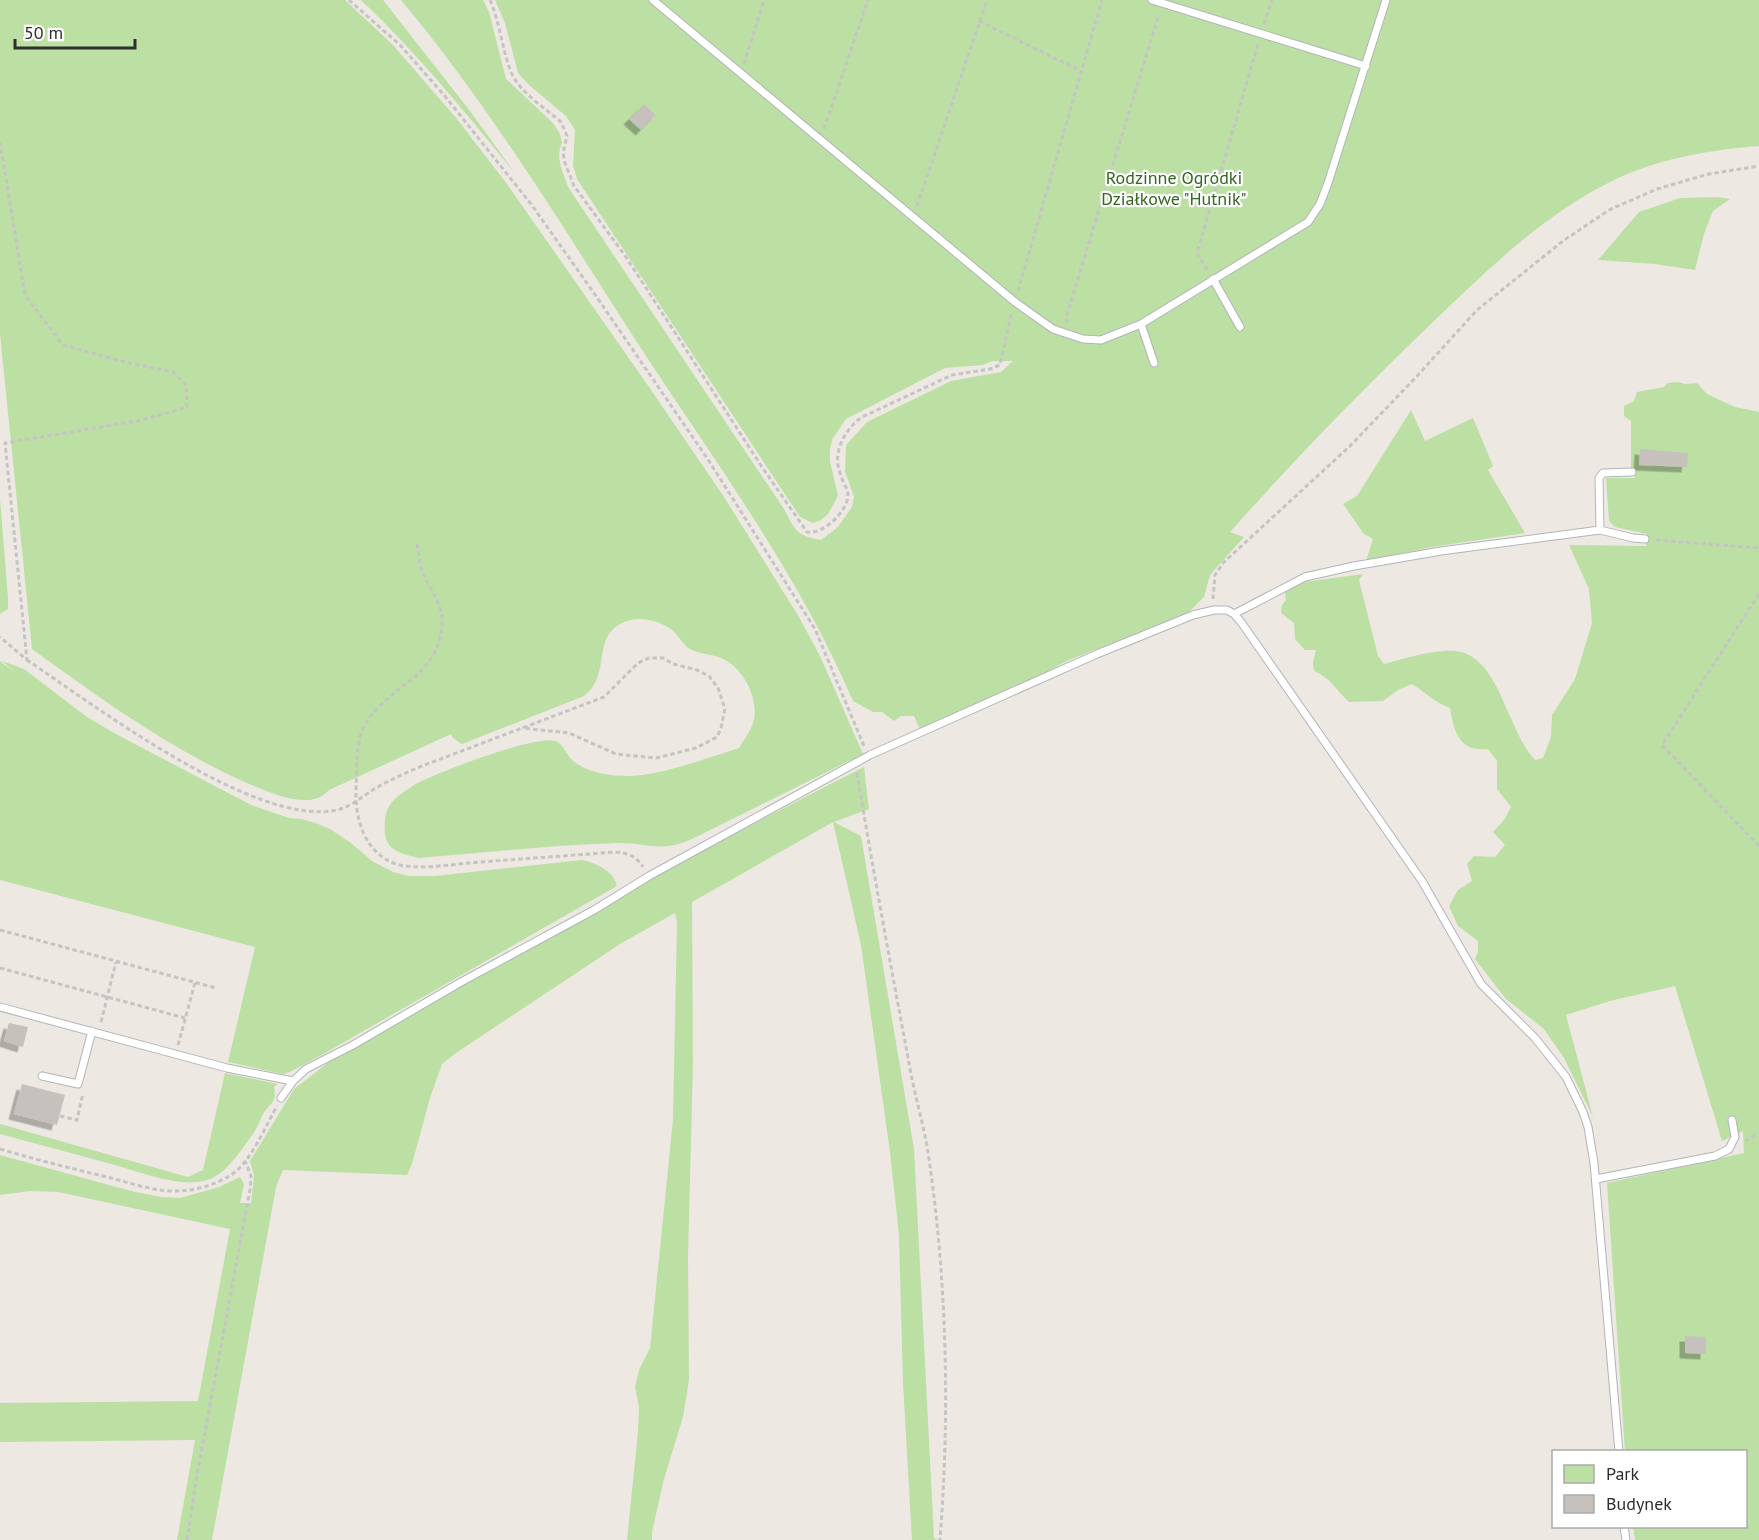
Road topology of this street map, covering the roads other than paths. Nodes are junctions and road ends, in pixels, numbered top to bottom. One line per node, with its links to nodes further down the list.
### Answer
1 (653, 0): 6 (lane)
2 (1152, 0): 4 (lane)
3 (1386, 0): 4 (lane)
4 (1366, 66): 5 (lane)
5 (1213, 279): 6 (lane); 7 (lane)
6 (1141, 324): 8 (lane)
7 (1240, 327)
8 (1154, 363)
9 (1632, 472): 10 (lane)
10 (1600, 530): 11 (lane); 12 (lane)
11 (1645, 539)
12 (1234, 614): 16 (lane); 19 (lane)
13 (0, 1007): 14 (lane)
14 (92, 1031): 15 (lane); 16 (lane)
15 (42, 1076)
16 (293, 1081): 17 (lane)
17 (281, 1098)
18 (1732, 1120): 19 (lane)
19 (1596, 1179): 20 (lane)
20 (1619, 1450)

